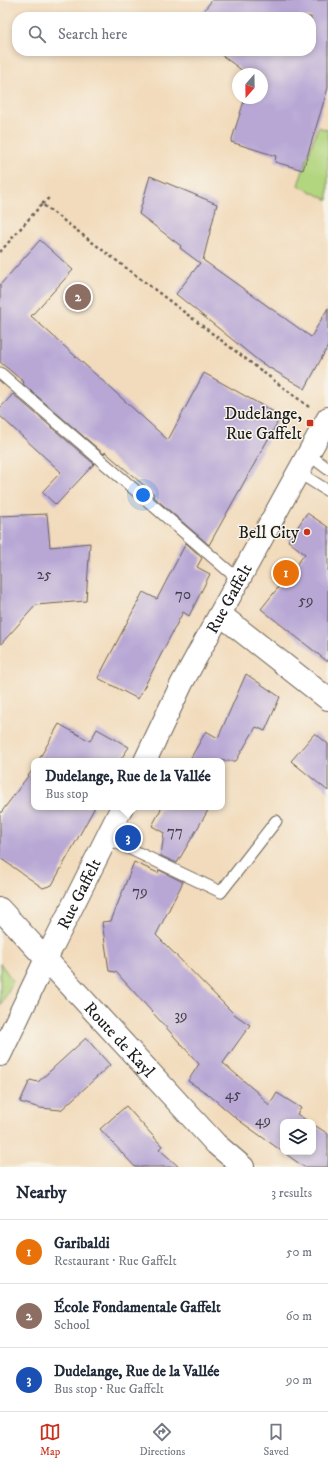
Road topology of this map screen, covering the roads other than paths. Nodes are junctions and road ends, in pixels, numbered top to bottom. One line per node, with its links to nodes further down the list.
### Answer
1 (0, 373): 6 (lane)
2 (327, 419): 3 (main road, Rue Gaffelt)
3 (303, 463): 4 (lane); 5 (lane); 6 (main road, Rue Gaffelt)
4 (328, 469)
5 (328, 492)
6 (239, 580): 7 (main road, Rue Gaffelt)
7 (221, 615): 8 (main road); 9 (main road, Rue Gaffelt)
8 (328, 699)
9 (146, 758)
10 (121, 810): 12 (main road, Rue Gaffelt)
11 (276, 821): 12 (lane)
12 (107, 838): 14 (main road, Rue Gaffelt)
13 (0, 909): 14 (main road, Route de Kayl)
14 (46, 959): 15 (main road, Rue Gaffelt); 16 (main road, Route de Kayl)
15 (0, 1055)
16 (243, 1167)

